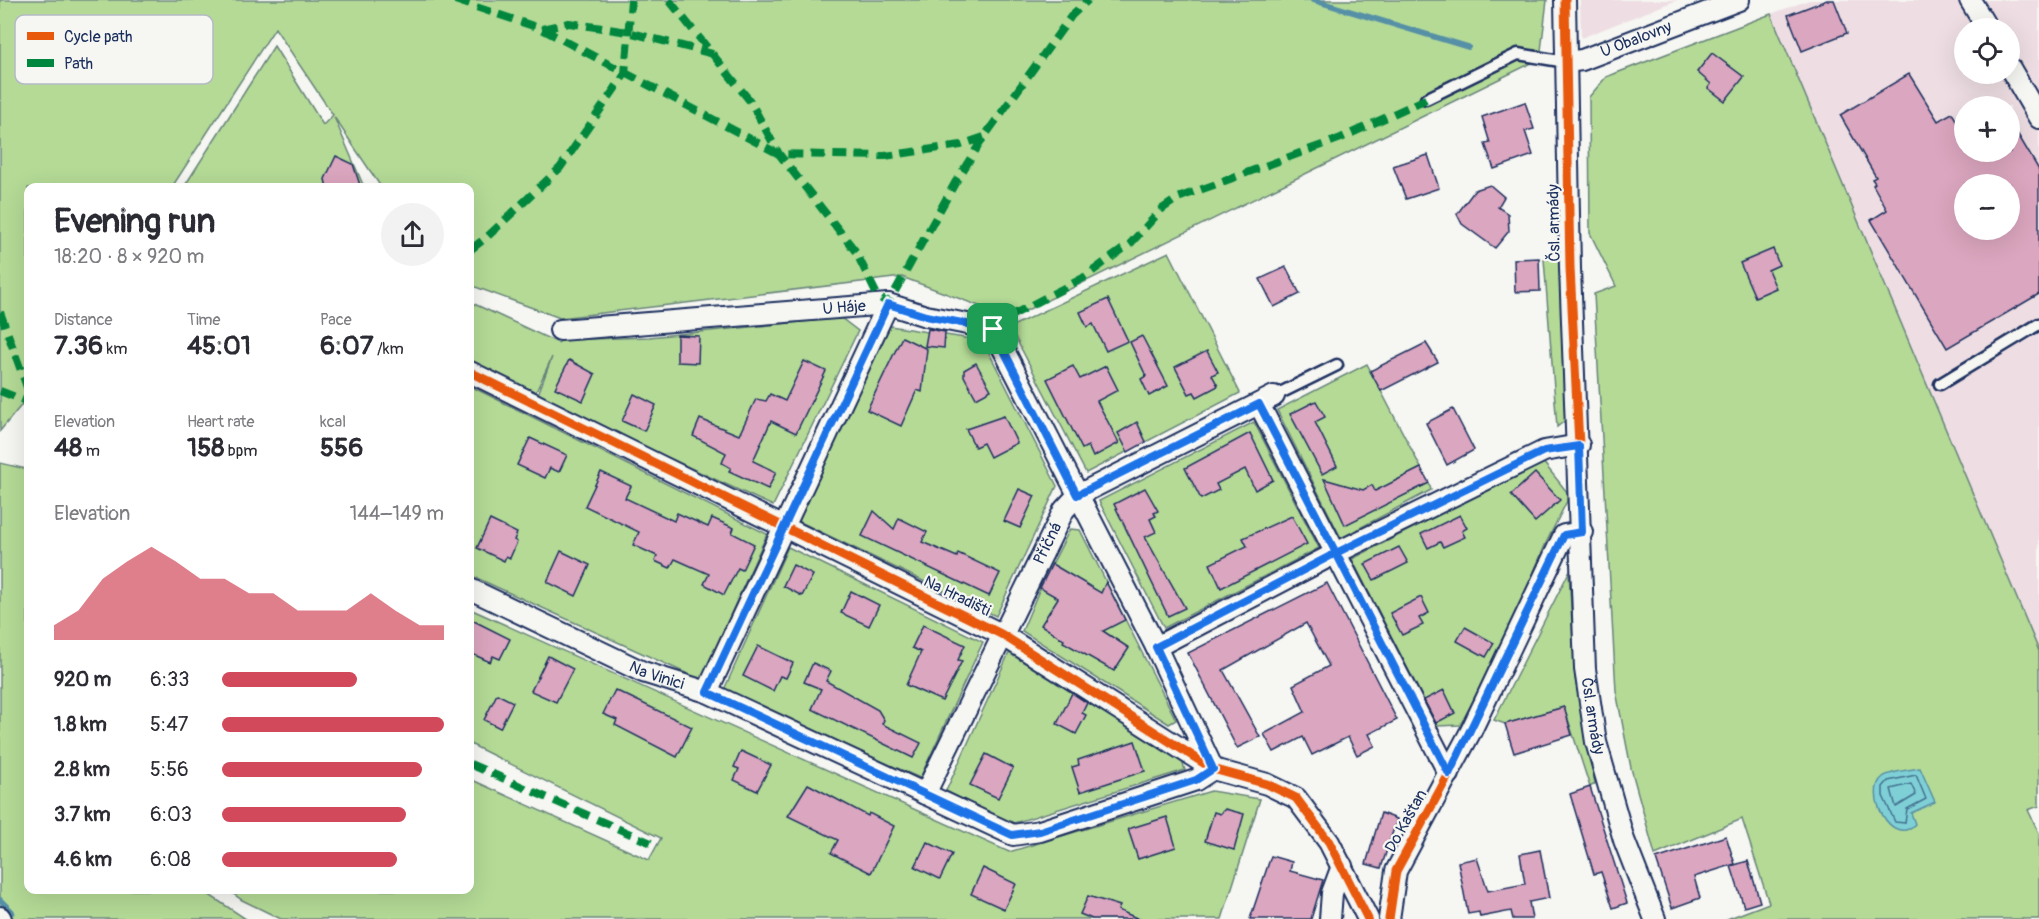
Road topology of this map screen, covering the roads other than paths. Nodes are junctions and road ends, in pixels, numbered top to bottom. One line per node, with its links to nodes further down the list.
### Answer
1 (1565, 0): 5 (street, Čsl. armády)
2 (1739, 0): 5 (street, U Obalovny)
3 (1970, 0): 4 (street)
4 (1981, 18)
5 (1566, 62): 7 (lane); 16 (street, Čsl. armády)
6 (2019, 84): 8 (street)
7 (1426, 99)
8 (2039, 118)
9 (888, 304): 11 (street, U Háje); 17 (street, U Háje); 18 (street)
10 (2039, 324): 14 (lane)
11 (560, 330)
12 (1337, 365): 15 (lane)
13 (474, 374): 18 (street, Na Hradišti)
14 (1940, 384)
15 (1266, 400): 17 (street, Příčná); 20 (street)
16 (1579, 446): 19 (street, Čsl. armády); 20 (street)
17 (1077, 495): 22 (street, Příčná); 23 (street, U Háje)
18 (784, 528): 22 (street, Na Hradišti); 24 (street)
19 (1582, 532): 26 (street, Do Kaštan); 32 (street, Čsl. armády)
20 (1336, 553): 23 (street); 26 (street)
21 (474, 591): 24 (street, Na Vinici)
22 (1001, 634): 25 (street, Na Hradišti); 27 (street, Příčná)
23 (1156, 647): 25 (street, U Háje)
24 (707, 692): 27 (street, Na Vinici)
25 (1213, 769): 27 (street, Na Vinici); 28 (street, Na Hradišti)
26 (1449, 774): 31 (street, Do Kaštan)
27 (925, 794)
28 (1342, 866): 29 (street); 30 (street, Na Hradišti)
29 (1330, 919)
30 (1368, 919)
31 (1389, 919)
32 (1655, 919)

